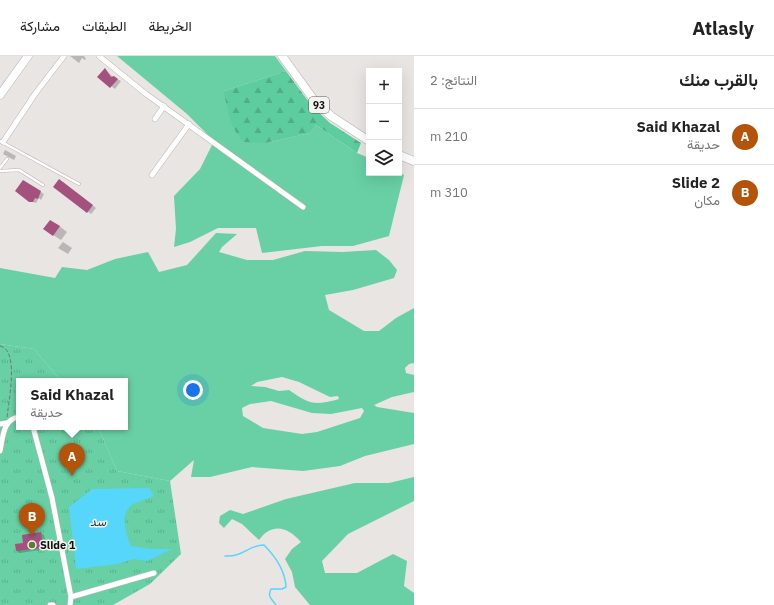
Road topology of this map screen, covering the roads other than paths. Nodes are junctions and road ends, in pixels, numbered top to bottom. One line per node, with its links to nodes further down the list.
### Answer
1 (28, 56): 5 (main road)
2 (64, 56): 10 (street)
3 (99, 56): 6 (street)
4 (282, 56): 9 (main road, 93)
5 (0, 95)
6 (164, 106): 7 (street); 8 (street)
7 (155, 119)
8 (189, 124): 15 (street); 18 (street)
9 (367, 140)
10 (2, 142): 16 (lane)
11 (402, 156): 13 (main road)
12 (7, 159): 14 (lane)
13 (414, 161)
14 (0, 170): 17 (lane)
15 (152, 175)
16 (79, 184)
17 (43, 185)
18 (303, 207)
19 (16, 417): 20 (street)
20 (6, 423): 21 (street); 23 (street)
21 (0, 424)
22 (35, 430): 25 (street)
23 (0, 451)
24 (154, 573): 25 (street)
25 (72, 597): 28 (street)
26 (50, 605): 27 (street)
27 (53, 605)
28 (70, 605)

